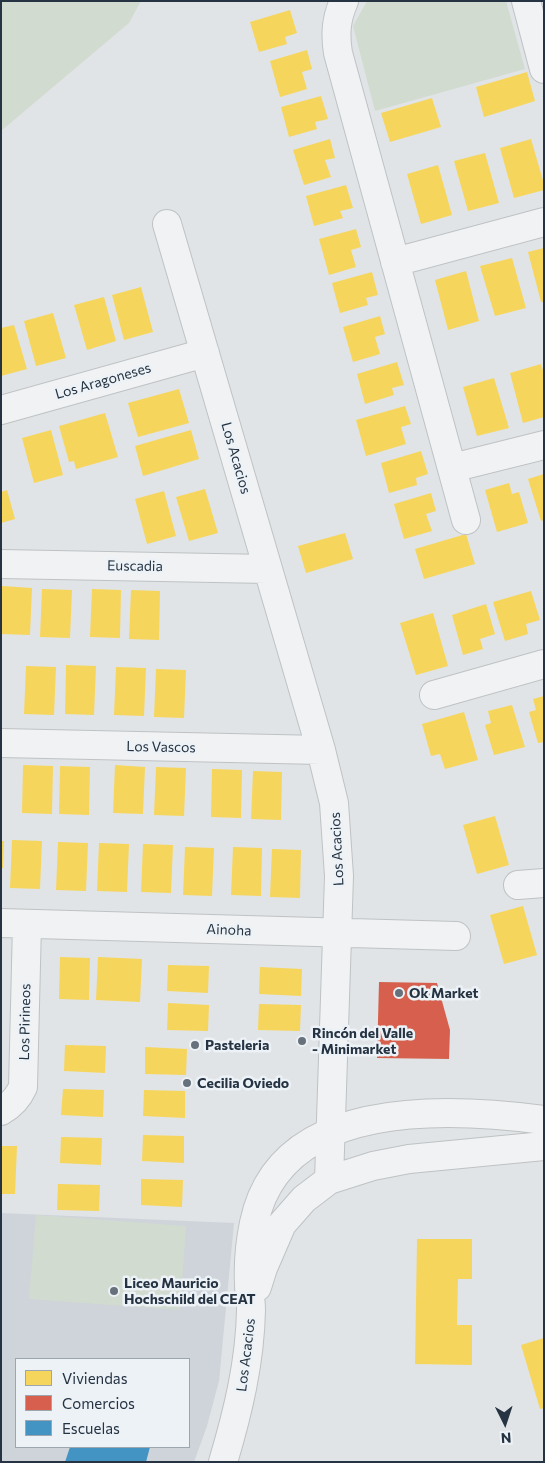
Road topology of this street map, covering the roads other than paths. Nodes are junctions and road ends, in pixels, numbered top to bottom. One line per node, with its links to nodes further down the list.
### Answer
1 (344, 1): 6 (street)
2 (534, 16): 3 (street)
3 (544, 69)
4 (544, 222): 6 (street)
5 (167, 224): 7 (street, Los Acacios)
6 (395, 262): 10 (street)
7 (205, 352): 8 (street, Los Aragoneses); 13 (street, Los Acacios)
8 (1, 410)
9 (544, 445): 10 (street)
10 (452, 468): 11 (street)
11 (466, 520)
12 (1, 564): 13 (street, Euscadia)
13 (268, 569): 17 (street, Los Acacios)
14 (544, 664): 15 (street)
15 (434, 695)
16 (1, 743): 17 (street, Los Vascos)
17 (321, 750): 19 (street, Los Acacios)
18 (14, 924): 19 (street, Ainoha); 21 (street, Los Pirineos)
19 (337, 933): 20 (street, Ainoha); 24 (street, Los Acacios)
20 (456, 936)
21 (1, 1111)
22 (452, 1114): 23 (street); 24 (street); 26 (street)
23 (544, 1120)
24 (329, 1133): 27 (street); 28 (street, Los Acacios)
25 (544, 1146): 26 (street)
26 (456, 1154): 27 (street)
27 (329, 1180): 28 (street)
28 (251, 1308): 29 (street, Los Acacios)
29 (223, 1462)

